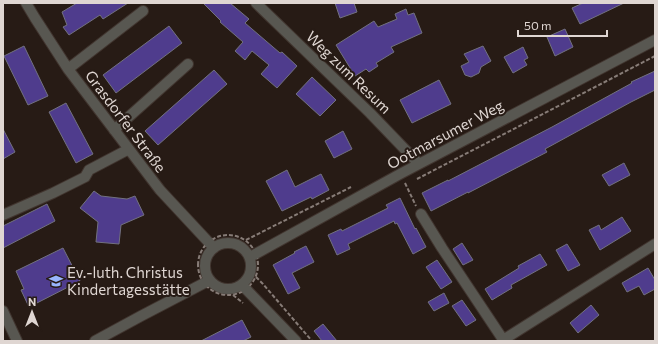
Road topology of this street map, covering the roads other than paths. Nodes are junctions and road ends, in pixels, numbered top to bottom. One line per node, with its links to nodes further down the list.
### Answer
1 (26, 3): 6 (street, Grasdorfer Straße)
2 (256, 3): 9 (street, Weg zum Resum)
3 (143, 11): 6 (street)
4 (655, 40): 9 (street, Ootmarsumer Weg)
5 (188, 64): 7 (street)
6 (68, 69): 7 (street, Grasdorfer Straße)
7 (114, 130): 8 (street, Grasdorfer Straße)
8 (129, 149): 11 (street); 13 (street, Grasdorfer Straße)
9 (419, 164): 14 (street, Ootmarsumer Weg)
10 (421, 214): 18 (street)
11 (3, 215)
12 (655, 244): 18 (street)
13 (211, 245): 14 (street); 15 (street)
14 (256, 256): 16 (street)
15 (207, 282): 16 (street); 20 (street)
16 (244, 287): 21 (street)
17 (3, 311): 19 (street)
18 (504, 340)
19 (17, 341)
20 (95, 341)
21 (296, 341)

